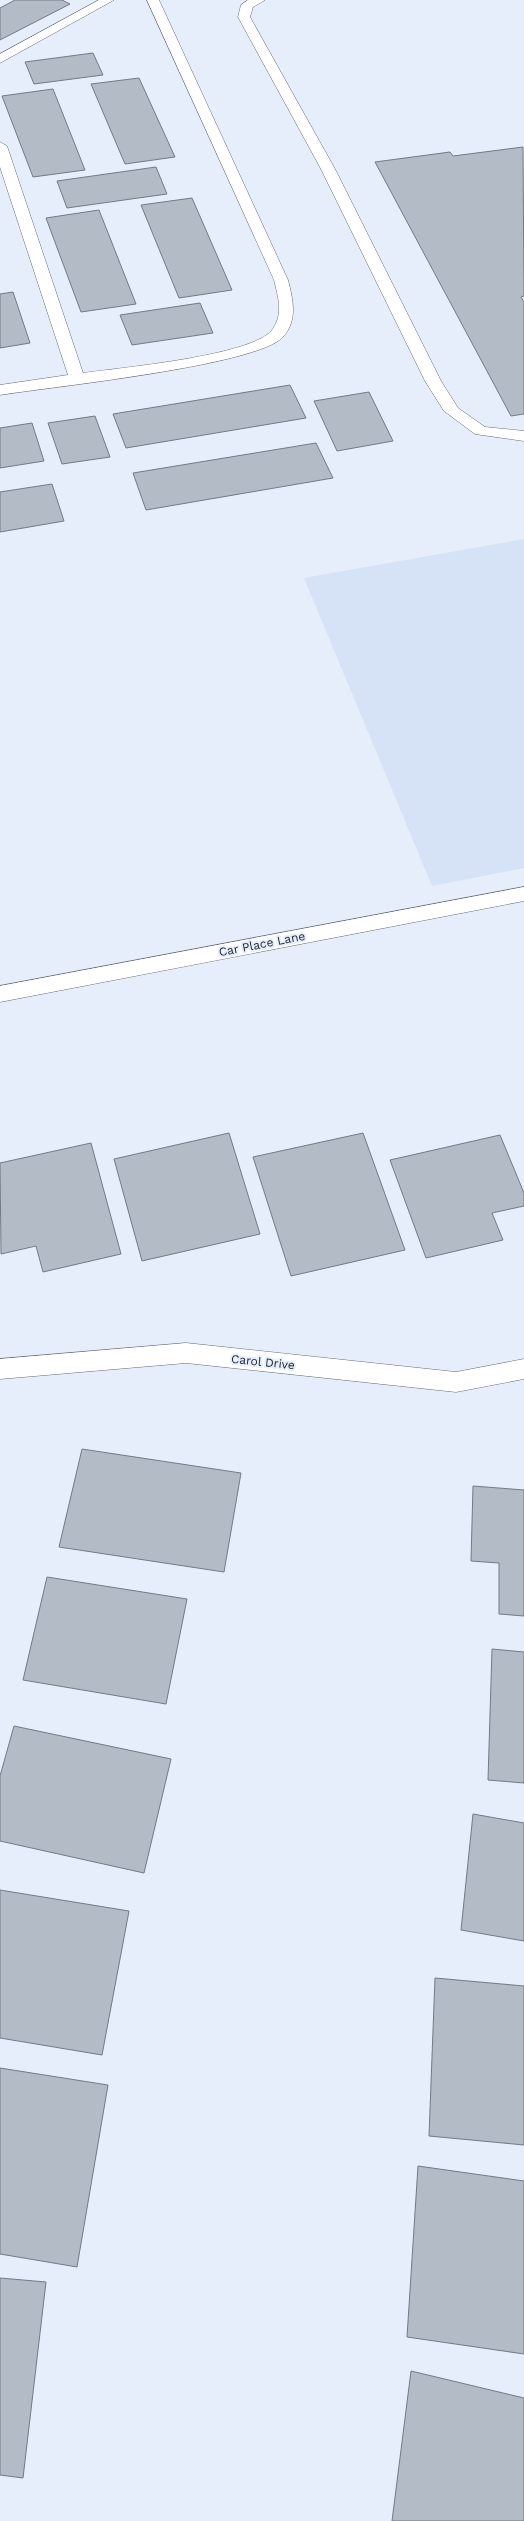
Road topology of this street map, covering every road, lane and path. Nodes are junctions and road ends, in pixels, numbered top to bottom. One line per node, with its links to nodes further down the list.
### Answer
1 (108, 0): 4 (street)
2 (153, 0): 6 (street)
3 (259, 0): 8 (street)
4 (0, 59)
5 (0, 146): 6 (street)
6 (76, 379): 7 (street)
7 (0, 390)
8 (524, 436)
9 (524, 894): 10 (street, Car Place Lane)
10 (0, 994)
11 (0, 1369): 12 (street, Carol Drive)
12 (524, 1369)

